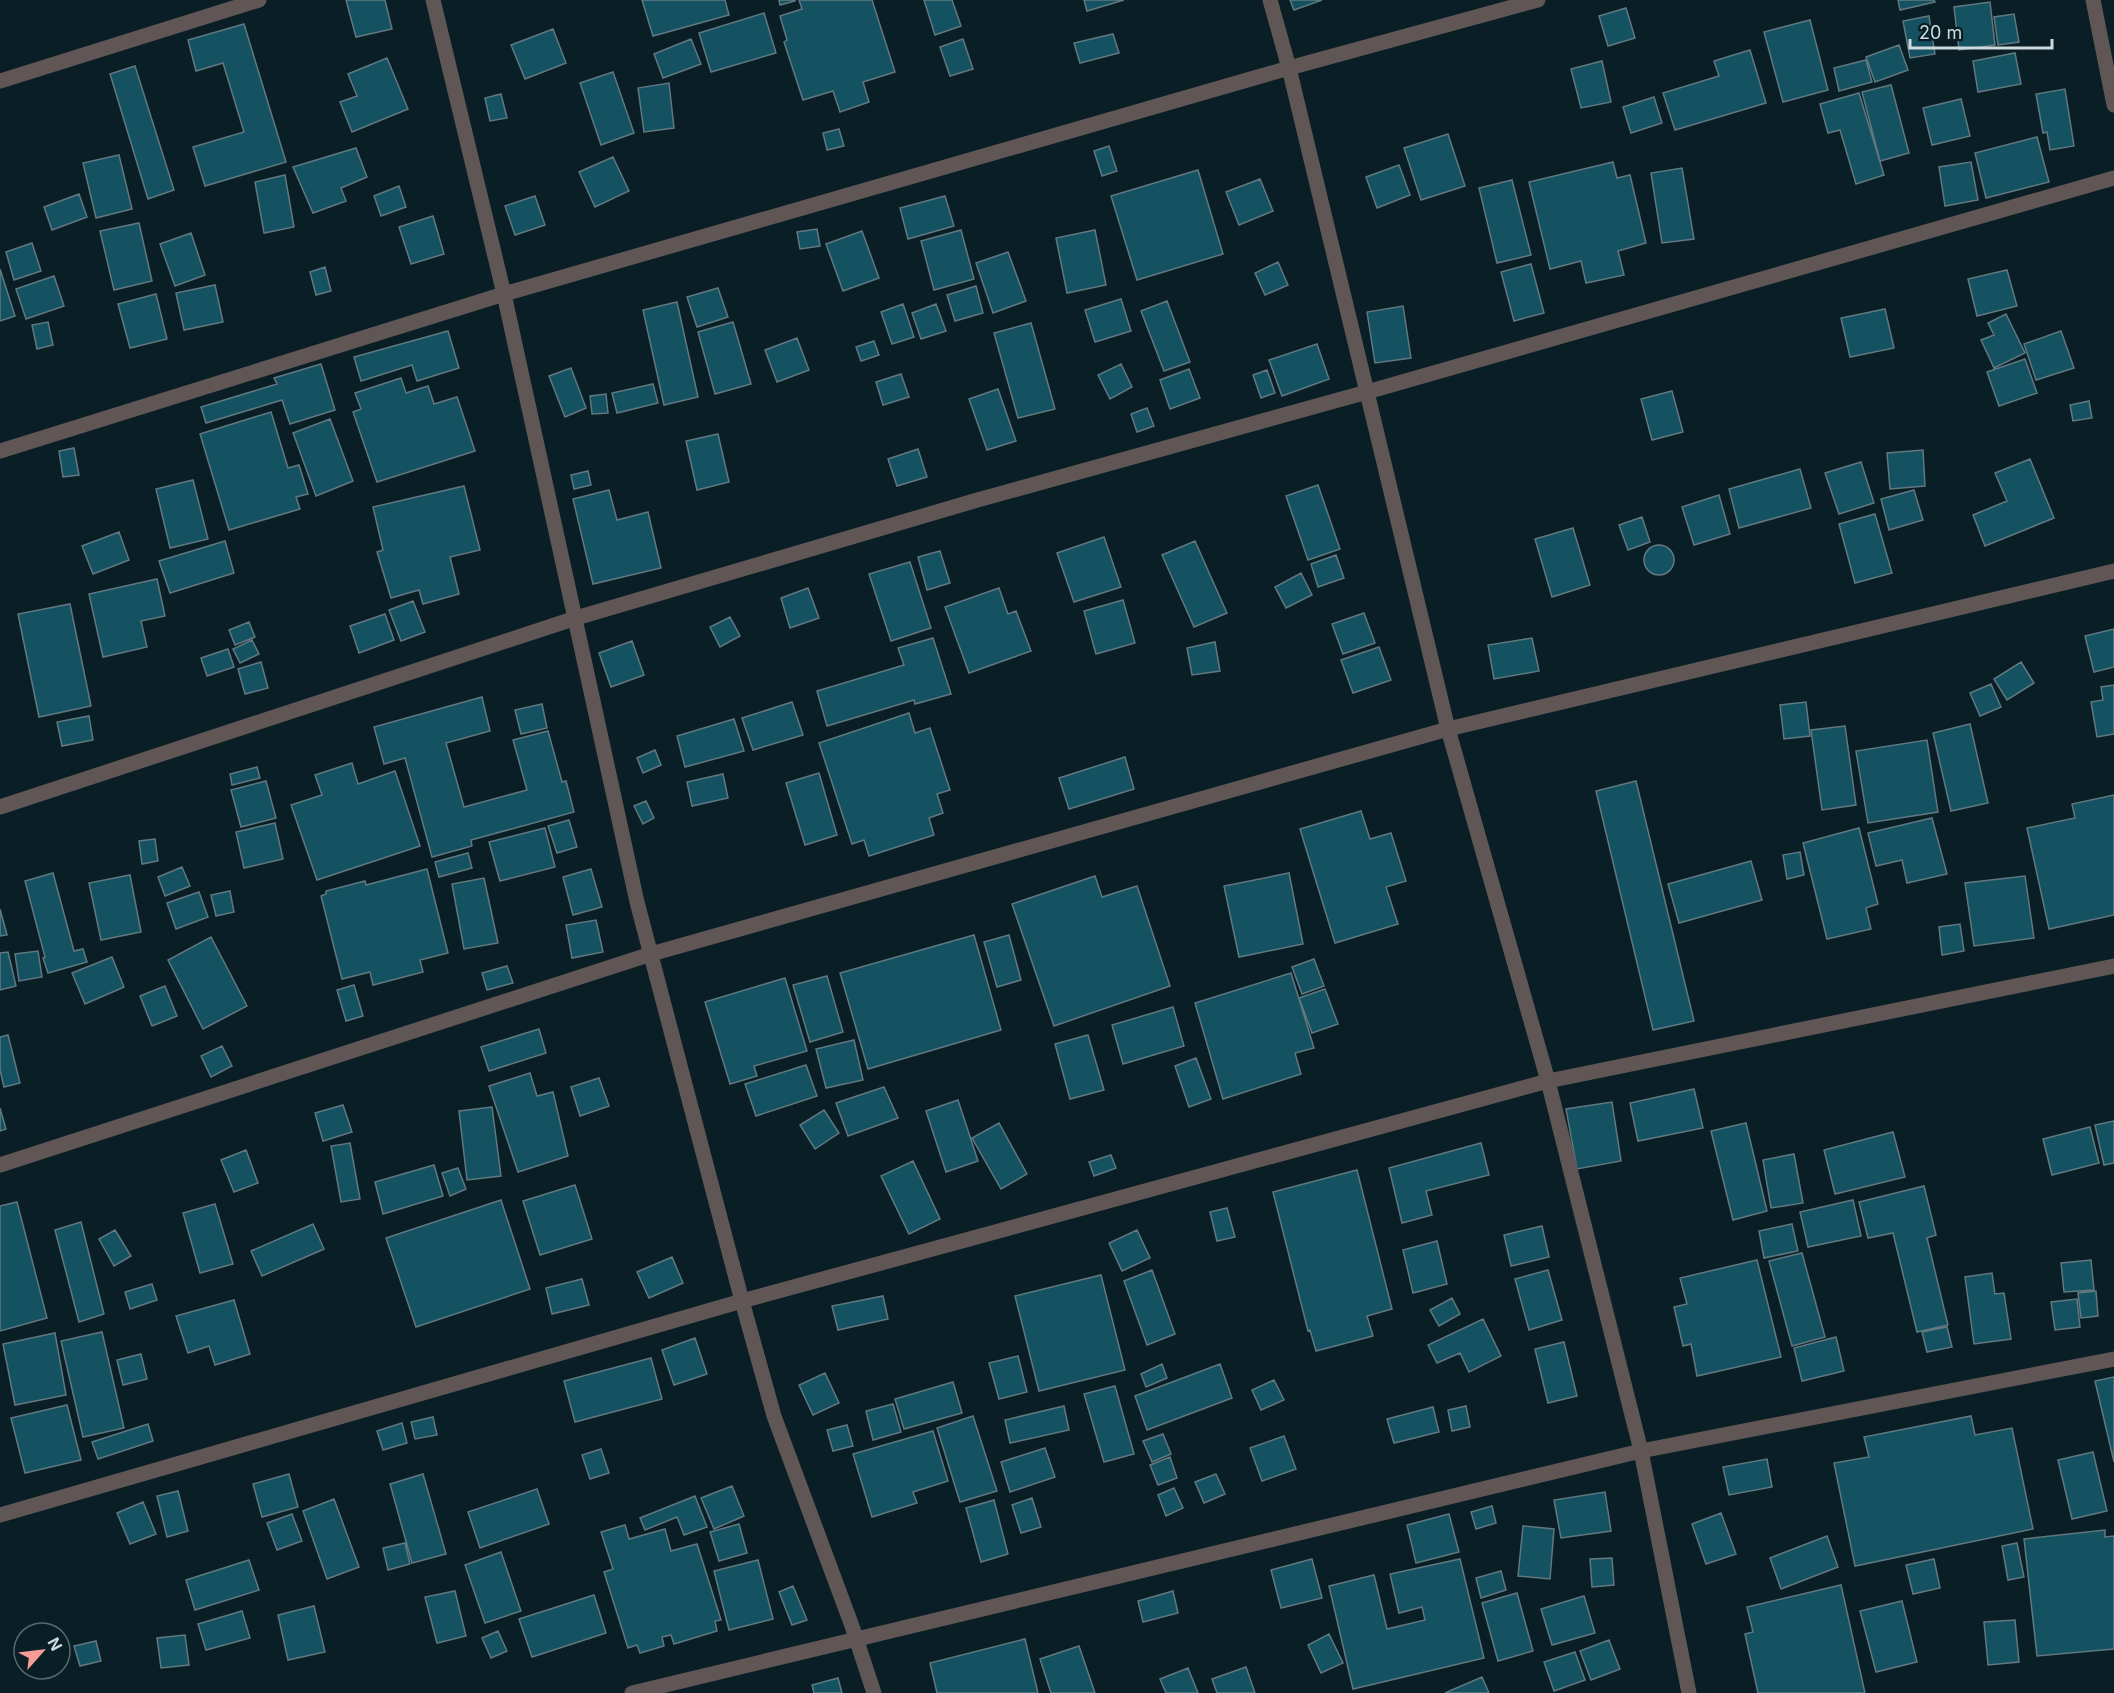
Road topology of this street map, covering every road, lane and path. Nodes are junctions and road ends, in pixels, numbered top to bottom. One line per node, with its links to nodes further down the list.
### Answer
1 (260, 0): 7 (street)
2 (433, 0): 10 (street)
3 (1270, 0): 6 (street)
4 (1538, 0): 6 (street)
5 (2093, 0): 8 (street)
6 (1289, 68): 10 (street); 11 (street)
7 (0, 81)
8 (2114, 105)
9 (2114, 178): 11 (street)
10 (504, 294): 12 (street); 14 (street)
11 (1367, 392): 14 (street); 15 (street)
12 (0, 451)
13 (2114, 571): 15 (street)
14 (576, 618): 16 (street); 17 (street)
15 (1448, 729): 17 (street); 19 (street)
16 (0, 807)
17 (651, 954): 20 (street); 21 (street)
18 (2114, 966): 19 (street)
19 (1548, 1081): 21 (street); 23 (street)
20 (0, 1165)
21 (742, 1301): 24 (street); 26 (street)
22 (2114, 1359): 23 (street)
23 (1641, 1451): 25 (street); 27 (street)
24 (0, 1515)
25 (633, 1693)
26 (874, 1693)
27 (1689, 1693)

